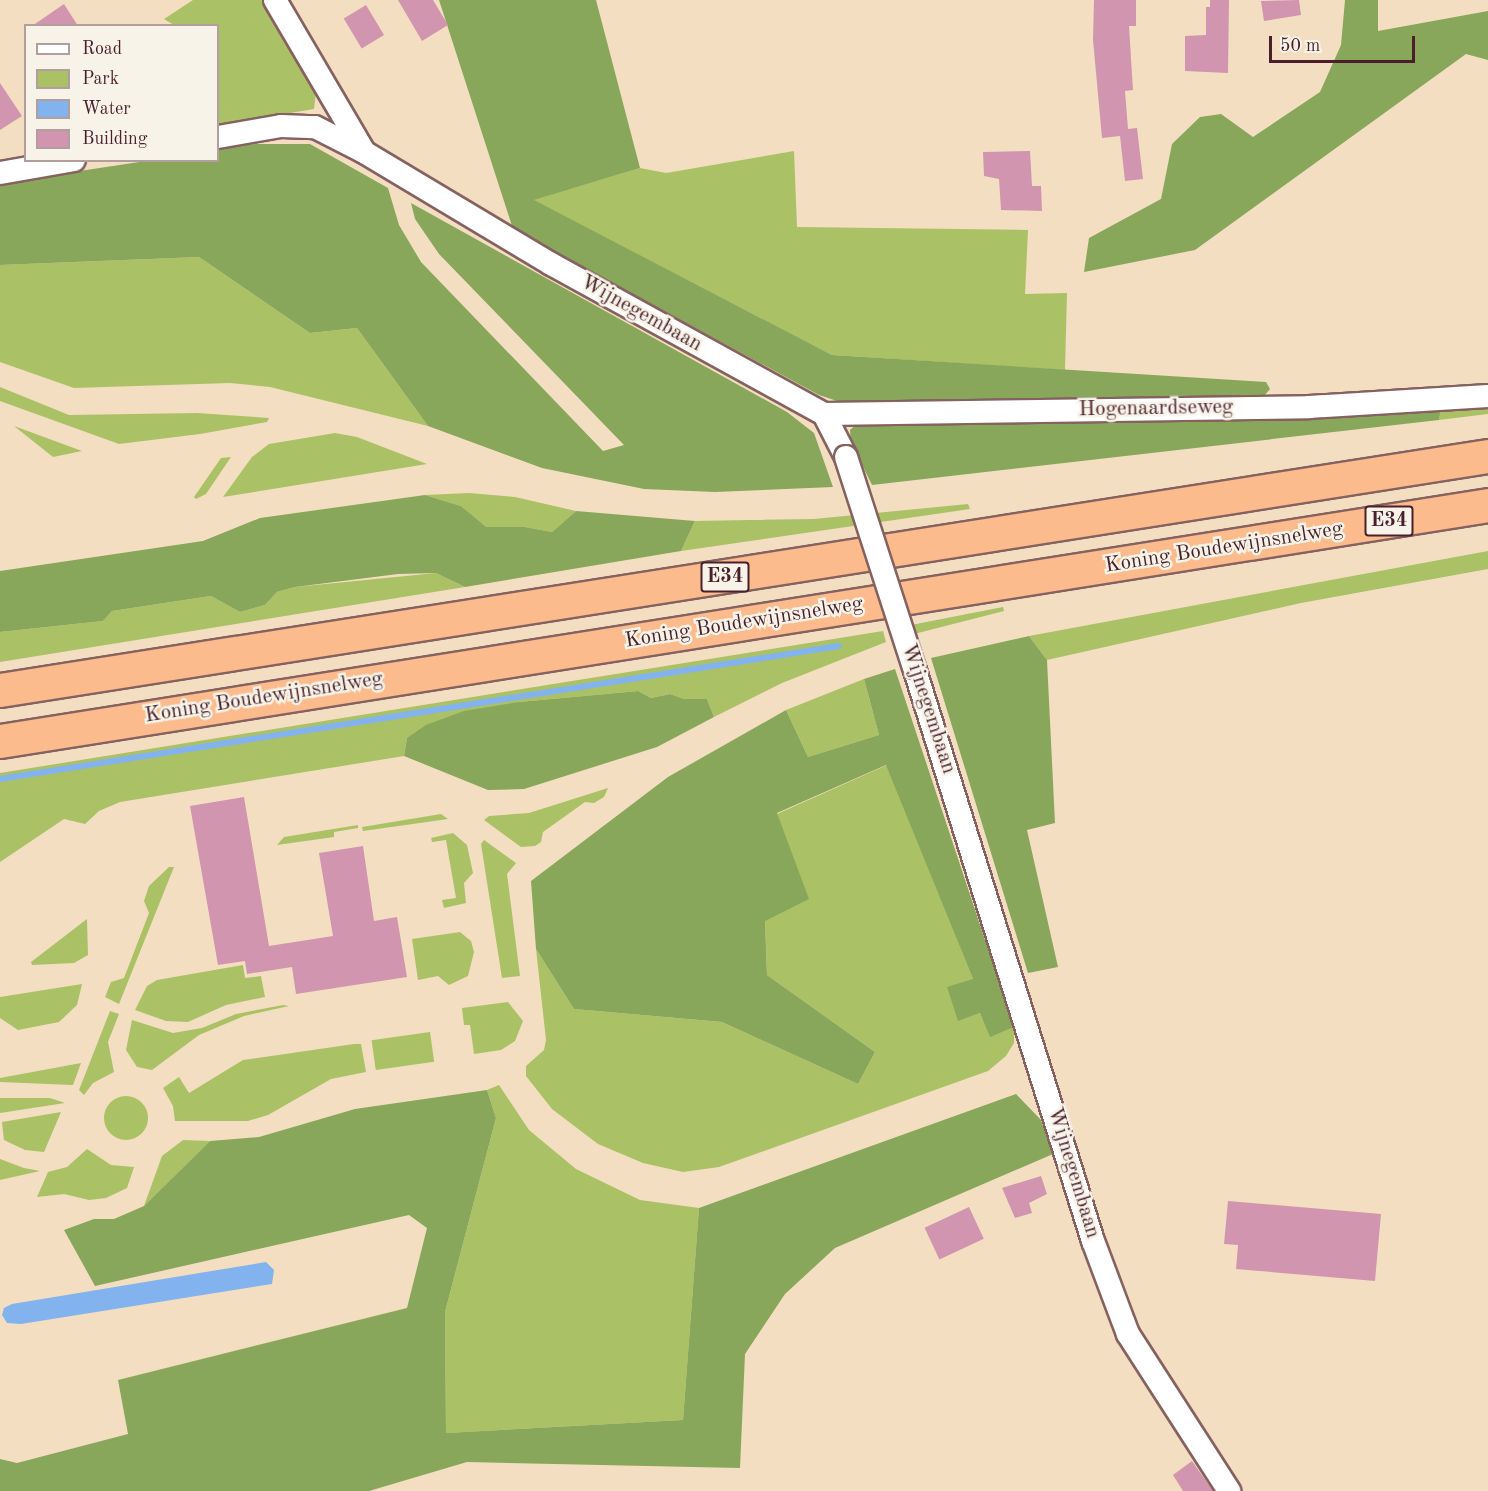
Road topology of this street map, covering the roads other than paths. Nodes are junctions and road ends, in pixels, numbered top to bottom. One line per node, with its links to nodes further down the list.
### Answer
1 (275, 0): 3 (street)
2 (219, 137): 3 (street, Wijnegembaan)
3 (364, 152): 7 (street, Wijnegembaan)
4 (63, 162): 5 (street)
5 (0, 173)
6 (1488, 396): 7 (street, Hogenaardseweg)
7 (824, 414): 12 (street, Wijnegembaan, bridge)
8 (1488, 456): 10 (highway, E34)
9 (1488, 505): 11 (highway, Koning Boudewijnsnelweg / E34)
10 (0, 690)
11 (0, 741)
12 (1229, 1491)

